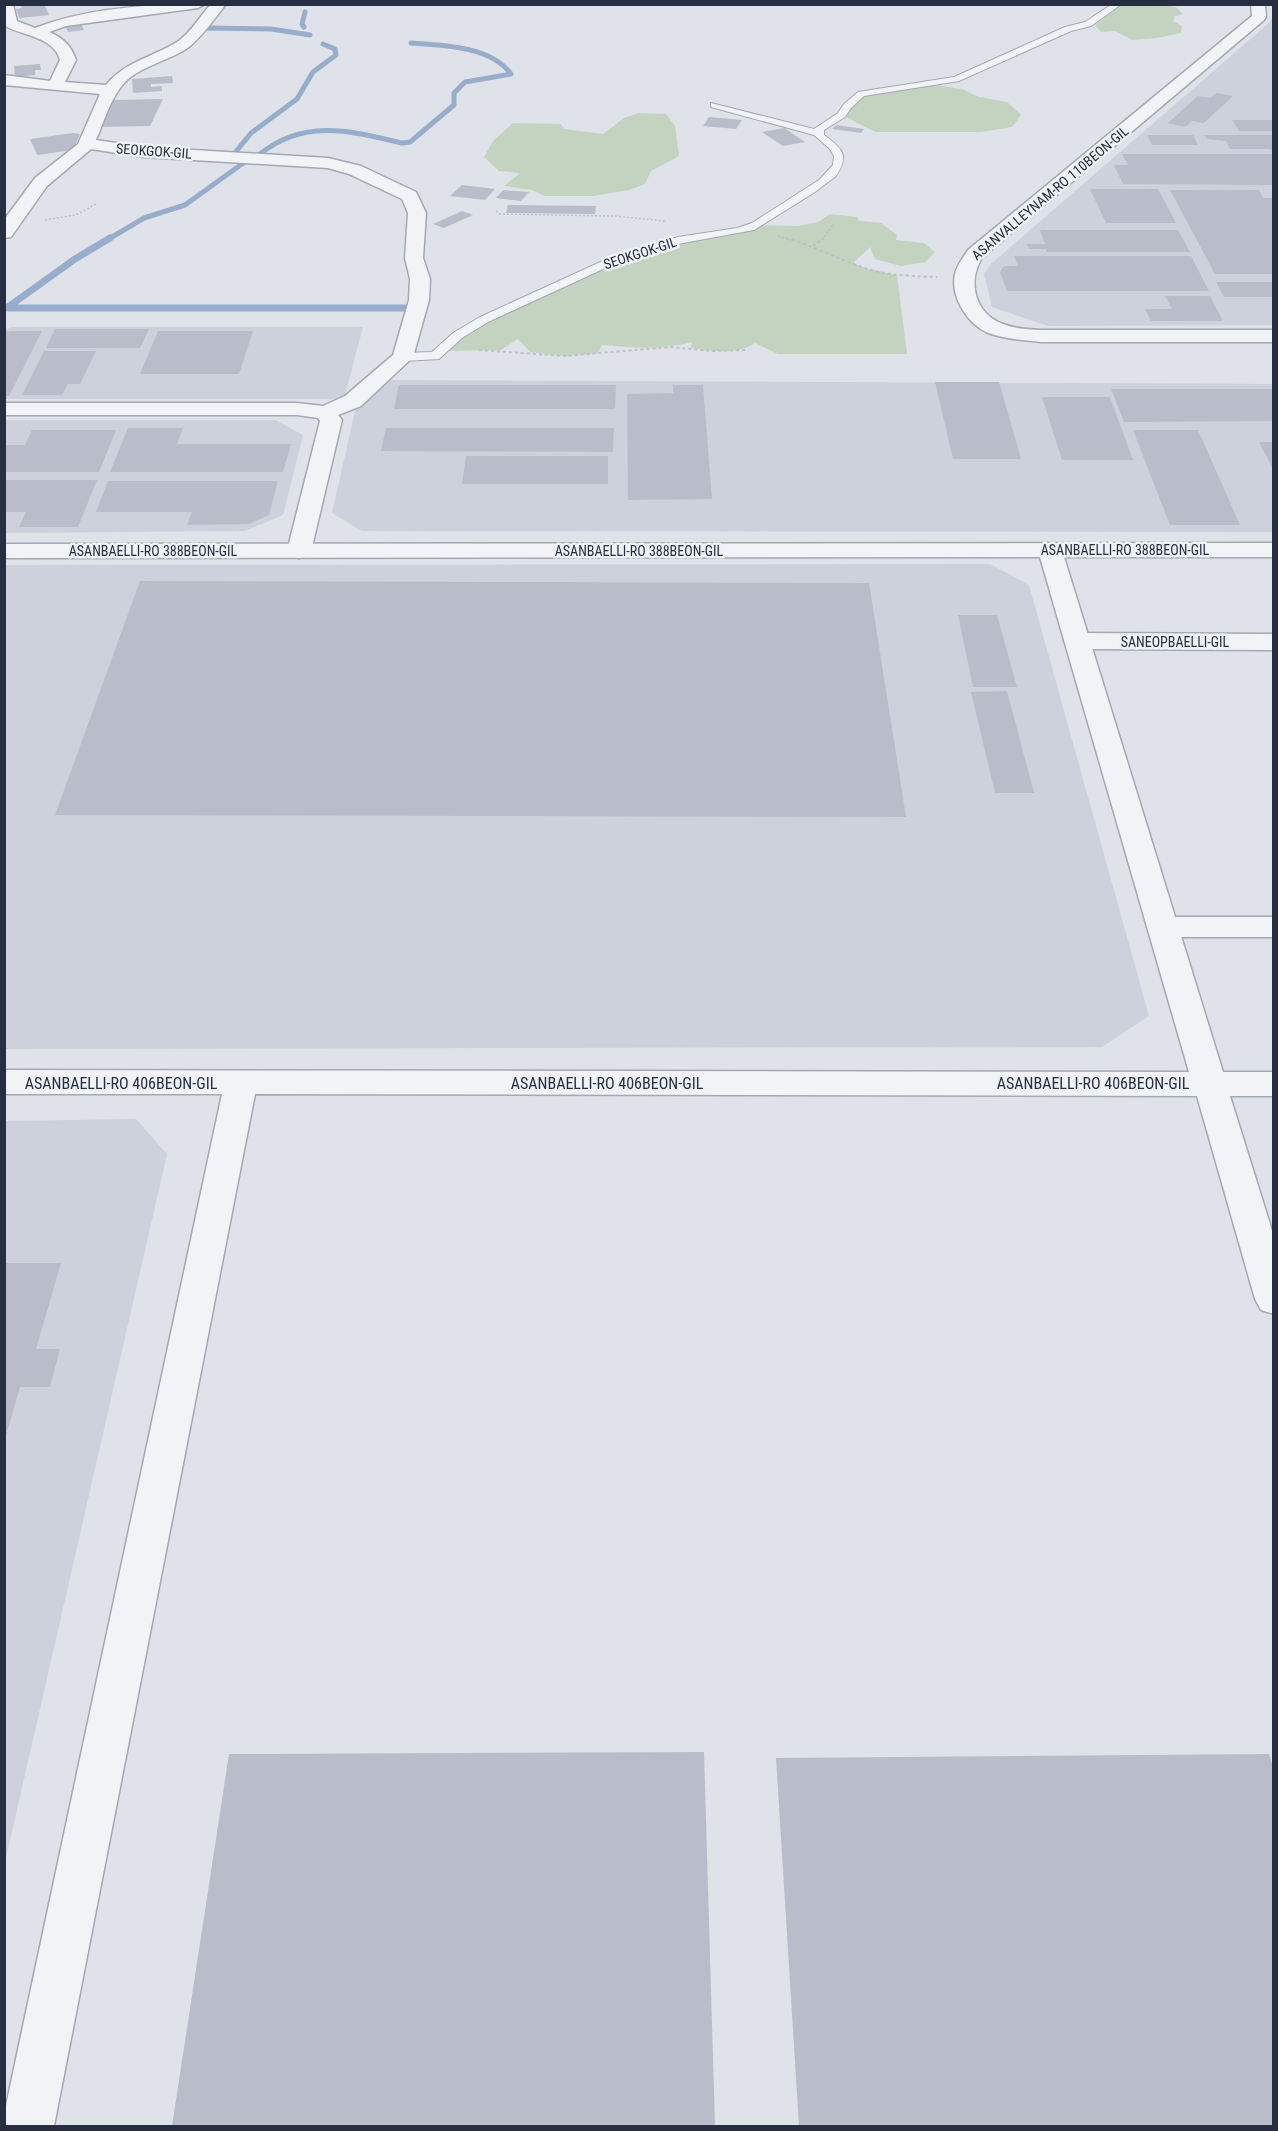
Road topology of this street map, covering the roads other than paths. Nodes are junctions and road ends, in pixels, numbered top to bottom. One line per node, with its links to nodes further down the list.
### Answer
1 (5, 4): 6 (street)
2 (198, 4): 6 (street)
3 (219, 4): 9 (street)
4 (1110, 4): 11 (lane)
5 (1258, 4): 14 (street, ASANVALLEYNAM-RO 110BEON-GIL)
6 (37, 32): 8 (street)
7 (4, 80): 8 (street)
8 (55, 86): 9 (street)
9 (110, 90): 12 (street)
10 (714, 105): 11 (lane)
11 (819, 133): 15 (lane, SEOKGOK-GIL)
12 (86, 143): 13 (street); 15 (street, SEOKGOK-GIL)
13 (9, 228)
14 (1274, 336)
15 (403, 357): 17 (street)
16 (4, 409): 17 (street)
17 (325, 413): 21 (street)
18 (1050, 550): 19 (street, ASANBAELLI-RO 388BEON-GIL); 21 (street, ASANBAELLI-RO 388BEON-GIL); 22 (street, ASANBAELLI-RO 406BEON-GIL)
19 (1274, 550)
20 (4, 551): 21 (street, ASANBAELLI-RO 388BEON-GIL)
21 (299, 551)
22 (1077, 641): 23 (street, SANEOPBAELLI-GIL); 24 (street, ASANBAELLI-RO 406BEON-GIL)
23 (1274, 642)
24 (1162, 927): 25 (street); 28 (street, ASANBAELLI-RO 406BEON-GIL)
25 (1274, 927)
26 (4, 1083): 27 (street, ASANBAELLI-RO 406BEON-GIL)
27 (241, 1083): 28 (street, ASANBAELLI-RO 406BEON-GIL); 31 (street)
28 (1209, 1084): 29 (street, ASANBAELLI-RO 406BEON-GIL); 30 (street)
29 (1274, 1084)
30 (1274, 1299)
31 (28, 2127)

